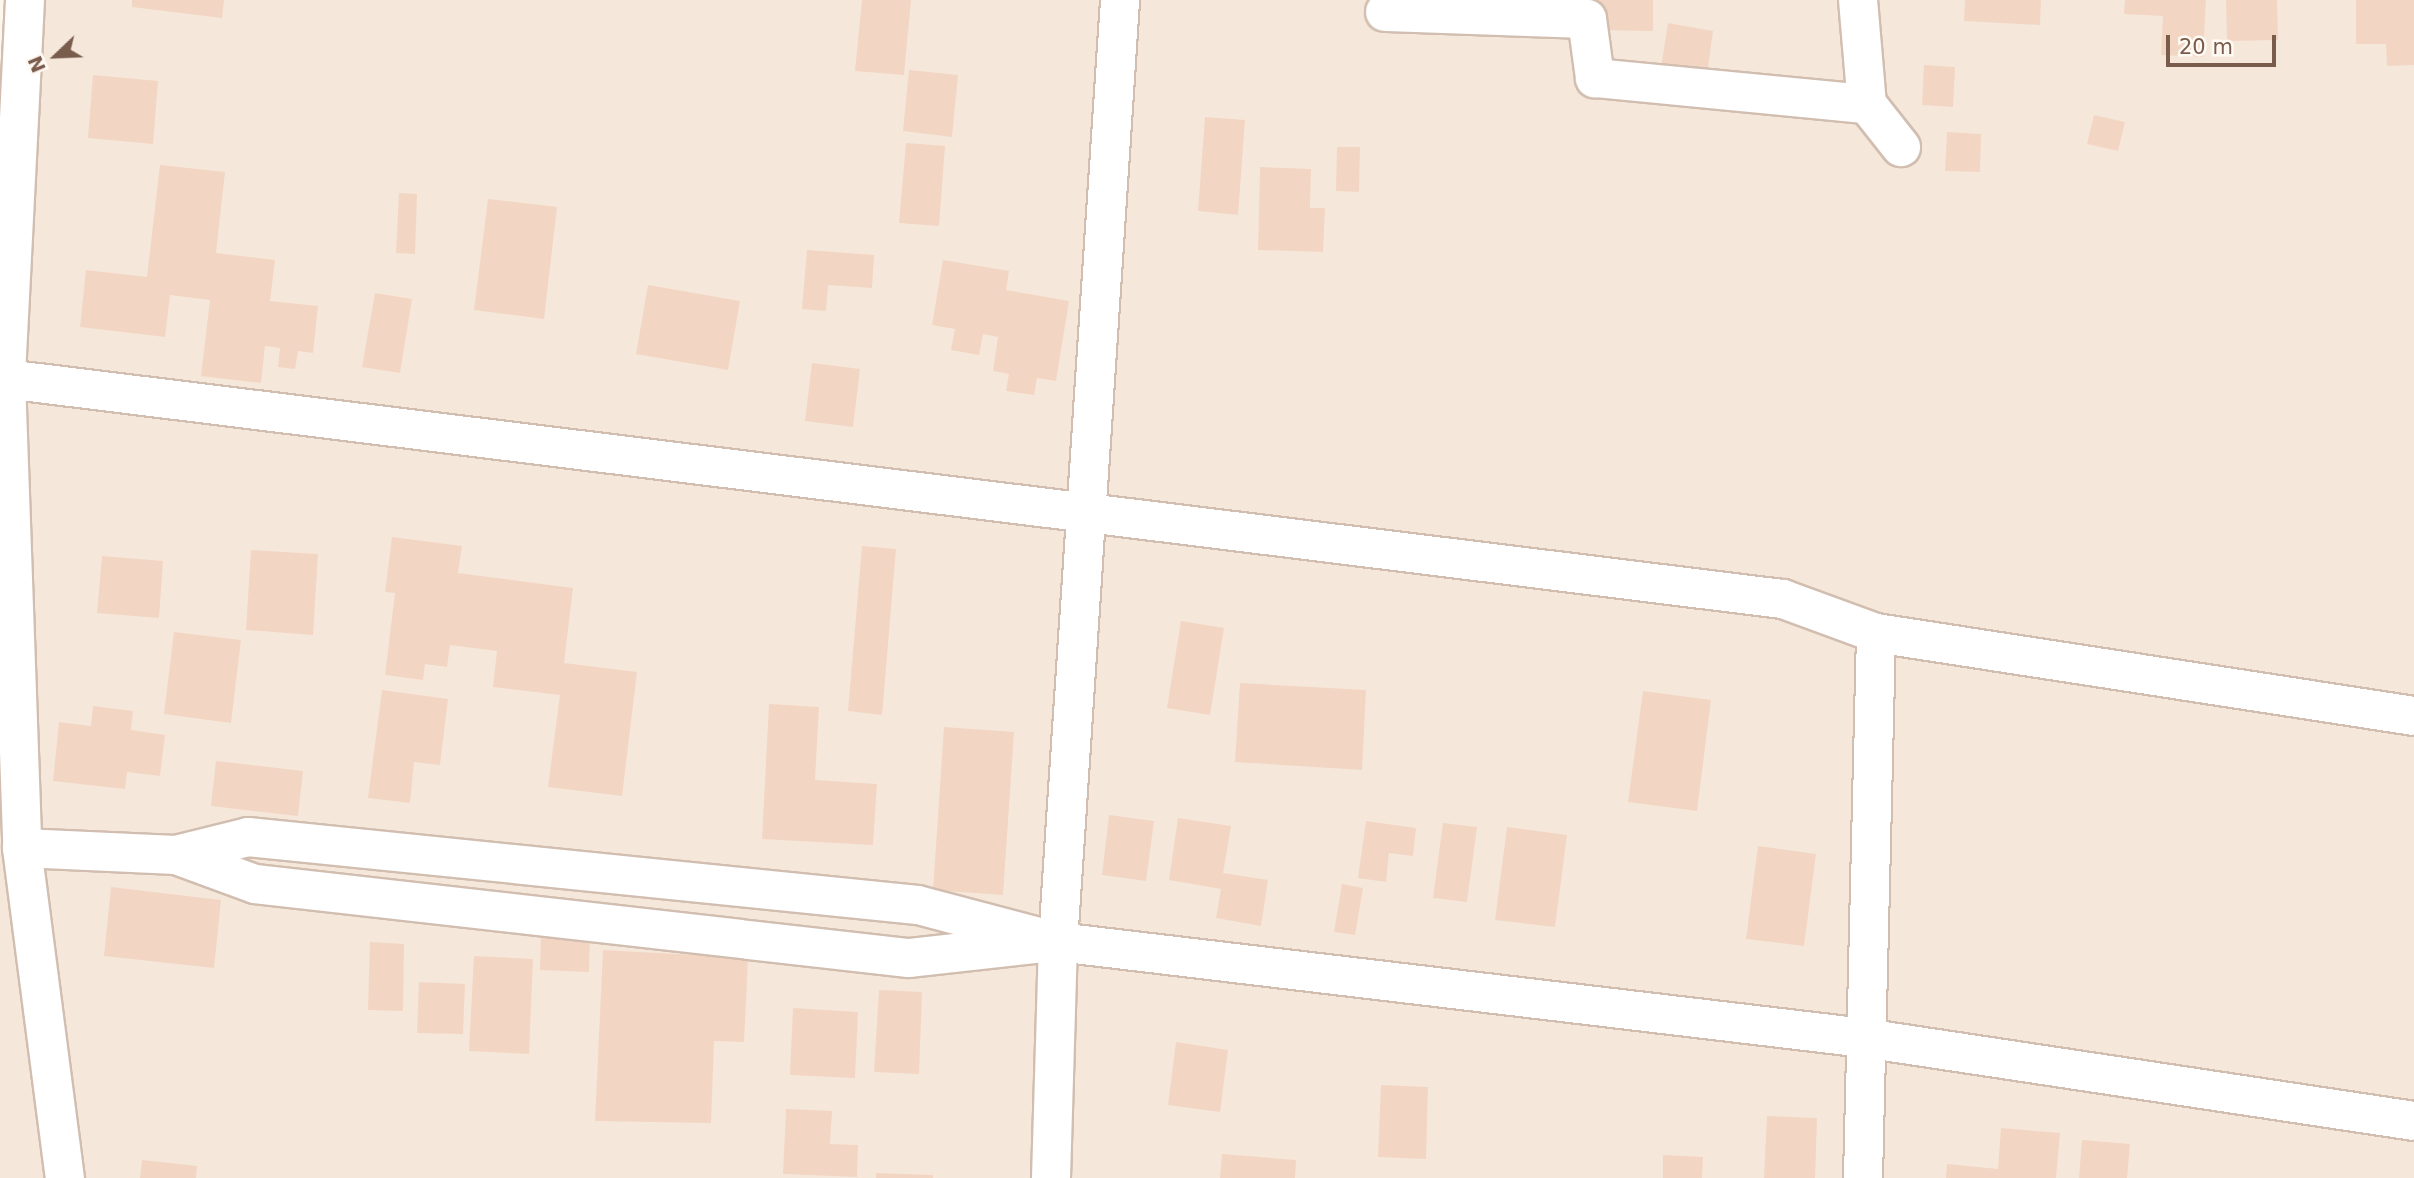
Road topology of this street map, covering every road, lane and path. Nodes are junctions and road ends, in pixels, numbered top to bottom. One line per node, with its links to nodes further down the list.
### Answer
1 (25, 0): 7 (street)
2 (1120, 0): 9 (street)
3 (1858, 0): 5 (street)
4 (1385, 12): 5 (street)
5 (1867, 104): 6 (street)
6 (1901, 147)
7 (9, 163): 8 (street)
8 (6, 379): 9 (street); 12 (street)
9 (1089, 514): 10 (street); 14 (street)
10 (1876, 633): 11 (street); 15 (street)
11 (2414, 716)
12 (22, 848): 13 (street); 17 (street)
13 (176, 855): 14 (street); 14 (street)
14 (1058, 942): 15 (street); 18 (street)
15 (1864, 1038): 16 (street); 19 (street)
16 (2414, 1121)
17 (65, 1178)
18 (1051, 1178)
19 (1863, 1178)

